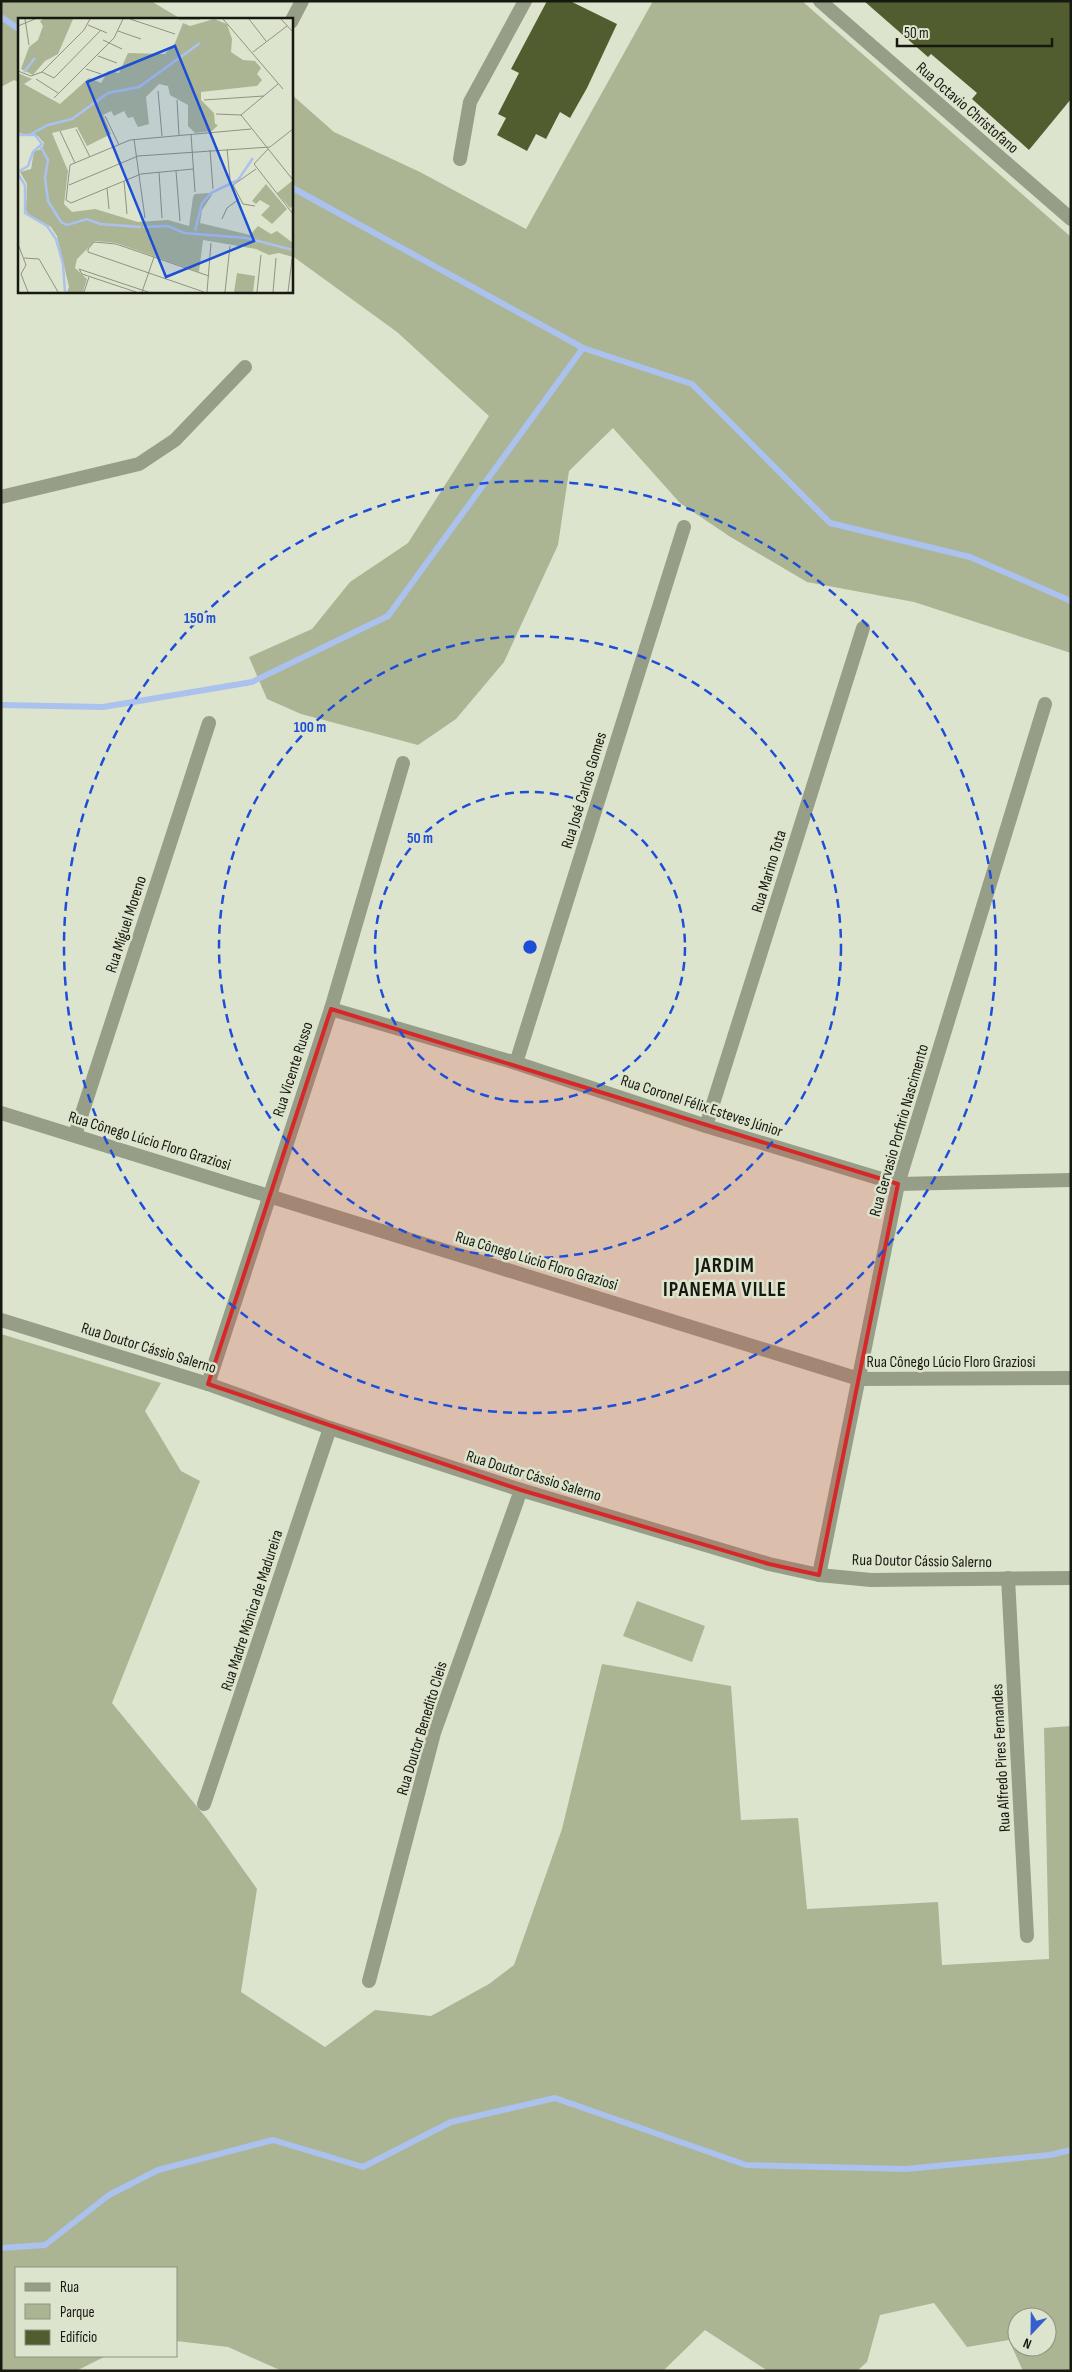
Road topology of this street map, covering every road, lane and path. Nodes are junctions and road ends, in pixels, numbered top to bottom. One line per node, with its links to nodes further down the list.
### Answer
1 (302, 1): 4 (street)
2 (525, 1): 5 (street)
3 (820, 1): 6 (street, Rua Octavio Christofano)
4 (292, 20)
5 (460, 158)
6 (1071, 219)
7 (245, 367): 8 (street)
8 (1, 497)
9 (684, 527): 15 (street, Rua José Carlos Gomes)
10 (863, 628): 17 (street, Rua Marino Tota)
11 (1045, 704): 20 (street, Rua Gervasio Porfirio Nascimento)
12 (209, 723): 18 (street, Rua Miguel Moreno)
13 (403, 763): 14 (street, Rua Vicente Russo)
14 (331, 1009): 15 (street, Rua Coronel Félix Esteves Júnior); 21 (street, Rua Vicente Russo)
15 (516, 1063): 17 (street, Rua Coronel Félix Esteves Júnior)
16 (1, 1113): 18 (street, Rua Cônego Lúcio Floro Graziosi)
17 (706, 1126): 20 (street, Rua Coronel Félix Esteves Júnior)
18 (75, 1135): 21 (street, Rua Cônego Lúcio Floro Graziosi)
19 (1071, 1180): 20 (street, Rua Coronel Félix Esteves Júnior)
20 (898, 1184): 24 (street, Rua Gervasio Porfirio Nascimento)
21 (269, 1195): 24 (street, Rua Cônego Lúcio Floro Graziosi); 25 (street, Rua Vicente Russo)
22 (1, 1320): 25 (street, Rua Doutor Cássio Salerno)
23 (1071, 1378): 24 (street, Rua Cônego Lúcio Floro Graziosi)
24 (859, 1379): 28 (street, Rua Gervasio Porfirio Nascimento)
25 (208, 1384): 26 (street, Rua Doutor Cássio Salerno)
26 (330, 1428): 27 (street, Rua Doutor Cássio Salerno); 31 (street, Rua Madre Mônica de Madureira)
27 (521, 1490): 28 (street, Rua Doutor Cássio Salerno); 33 (street, Rua Doutor Benedito Cleis)
28 (819, 1574): 29 (street, Rua Doutor Cássio Salerno)
29 (1008, 1578): 30 (street, Rua Doutor Cássio Salerno); 32 (street, Rua Alfredo Pires Fernandes)
30 (1071, 1578)
31 (204, 1804)
32 (1027, 1936)
33 (369, 1981)

